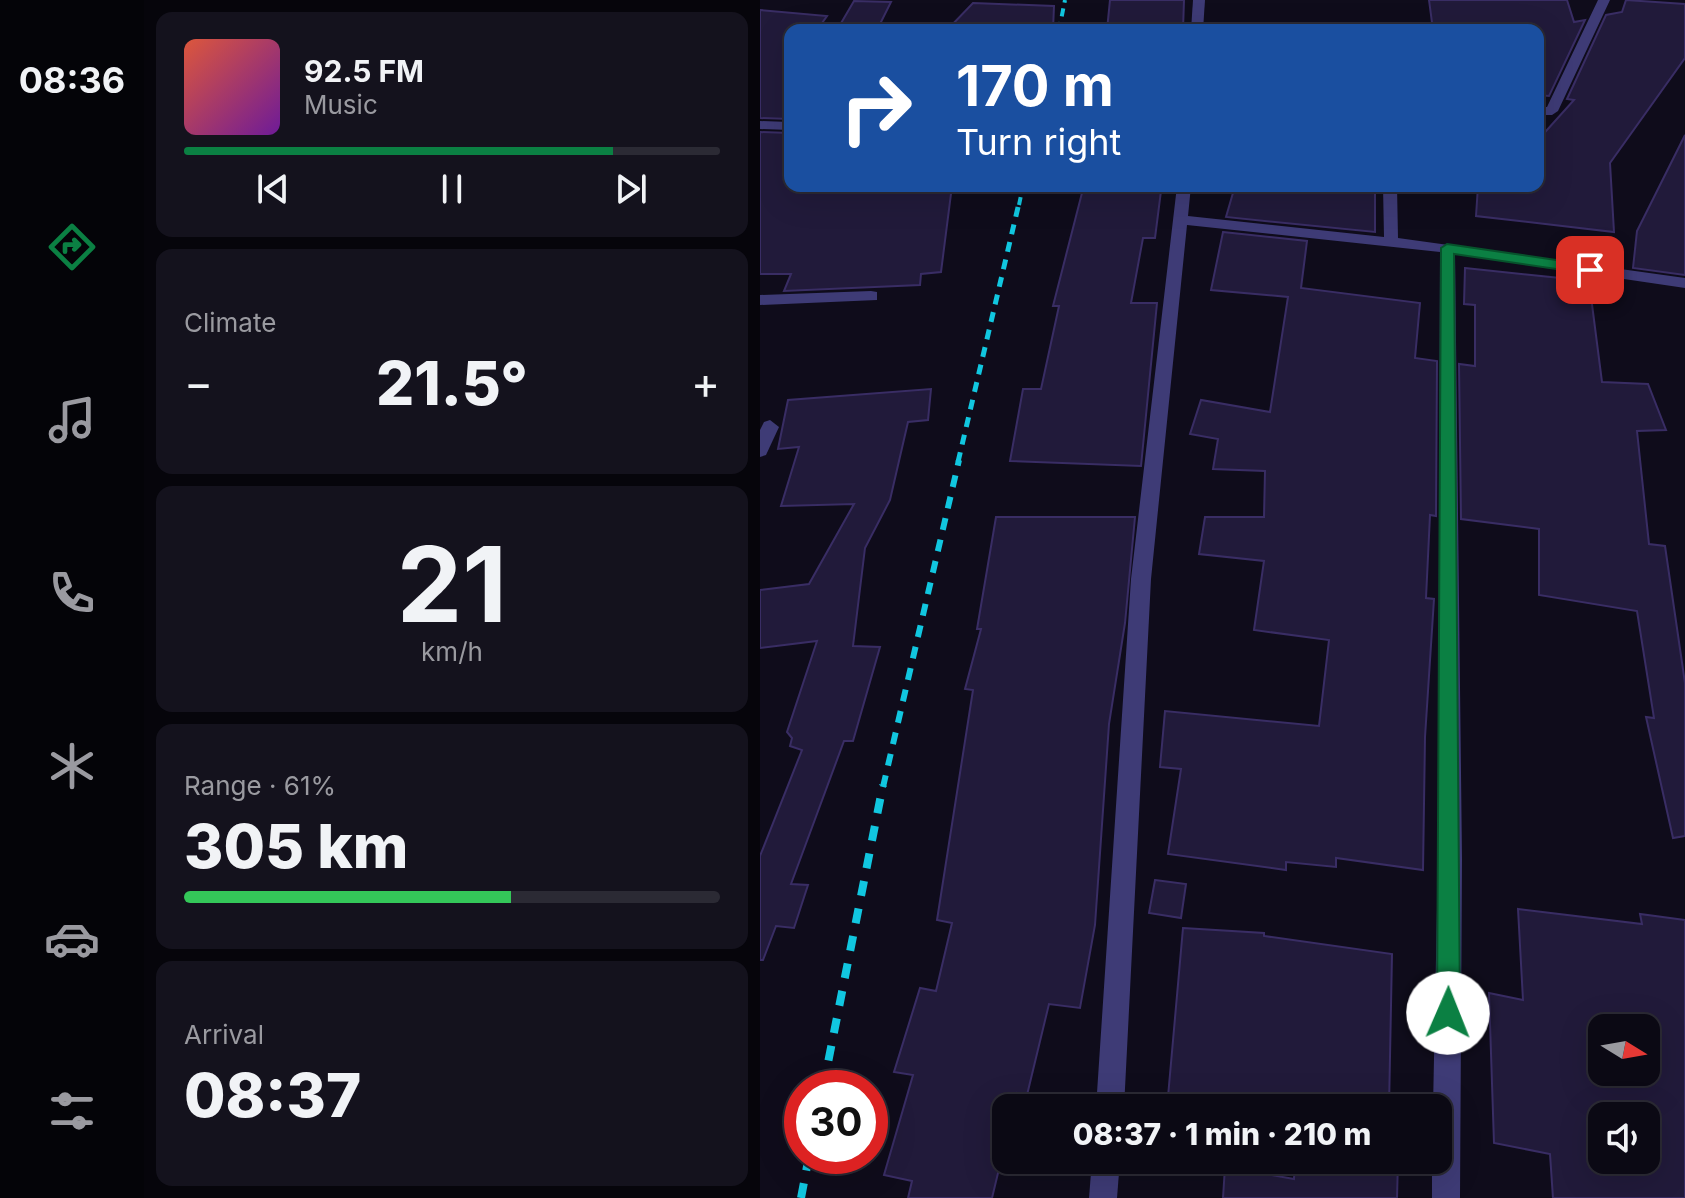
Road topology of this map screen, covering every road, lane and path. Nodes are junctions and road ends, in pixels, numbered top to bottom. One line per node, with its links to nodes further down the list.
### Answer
1 (1199, 0): 3 (street)
2 (1604, 0): 4 (street)
3 (1197, 24)
4 (1544, 111)
5 (760, 125): 6 (street)
6 (784, 126)
7 (1183, 192): 9 (street)
8 (1390, 192): 10 (street)
9 (1181, 220): 10 (street); 17 (street)
10 (1391, 242): 11 (street)
11 (1447, 248): 12 (street); 20 (street)
12 (1685, 283)
13 (871, 296): 14 (street)
14 (760, 300)
15 (770, 427): 16 (street)
16 (760, 450)
17 (1111, 1094)
18 (1105, 1174): 19 (street)
19 (1103, 1198)
20 (1446, 1198)

